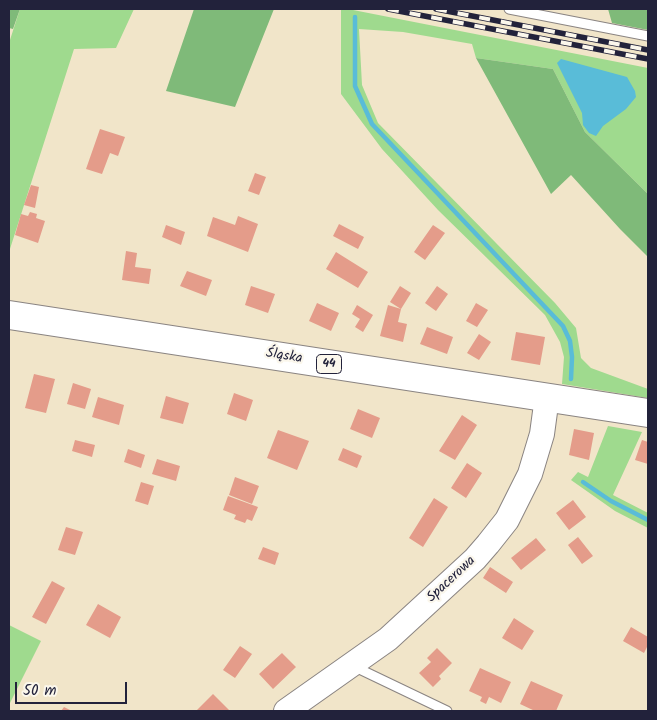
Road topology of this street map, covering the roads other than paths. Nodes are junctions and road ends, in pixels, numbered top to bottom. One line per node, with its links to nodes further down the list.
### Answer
1 (509, 9): 2 (lane)
2 (648, 36)
3 (9, 316): 4 (main road, Śląska / 44)
4 (547, 397): 5 (main road, Śląska / 44); 6 (street, Spacerowa)
5 (648, 413)
6 (352, 665): 7 (street, Spacerowa); 8 (lane)
7 (286, 711)
8 (447, 711)

